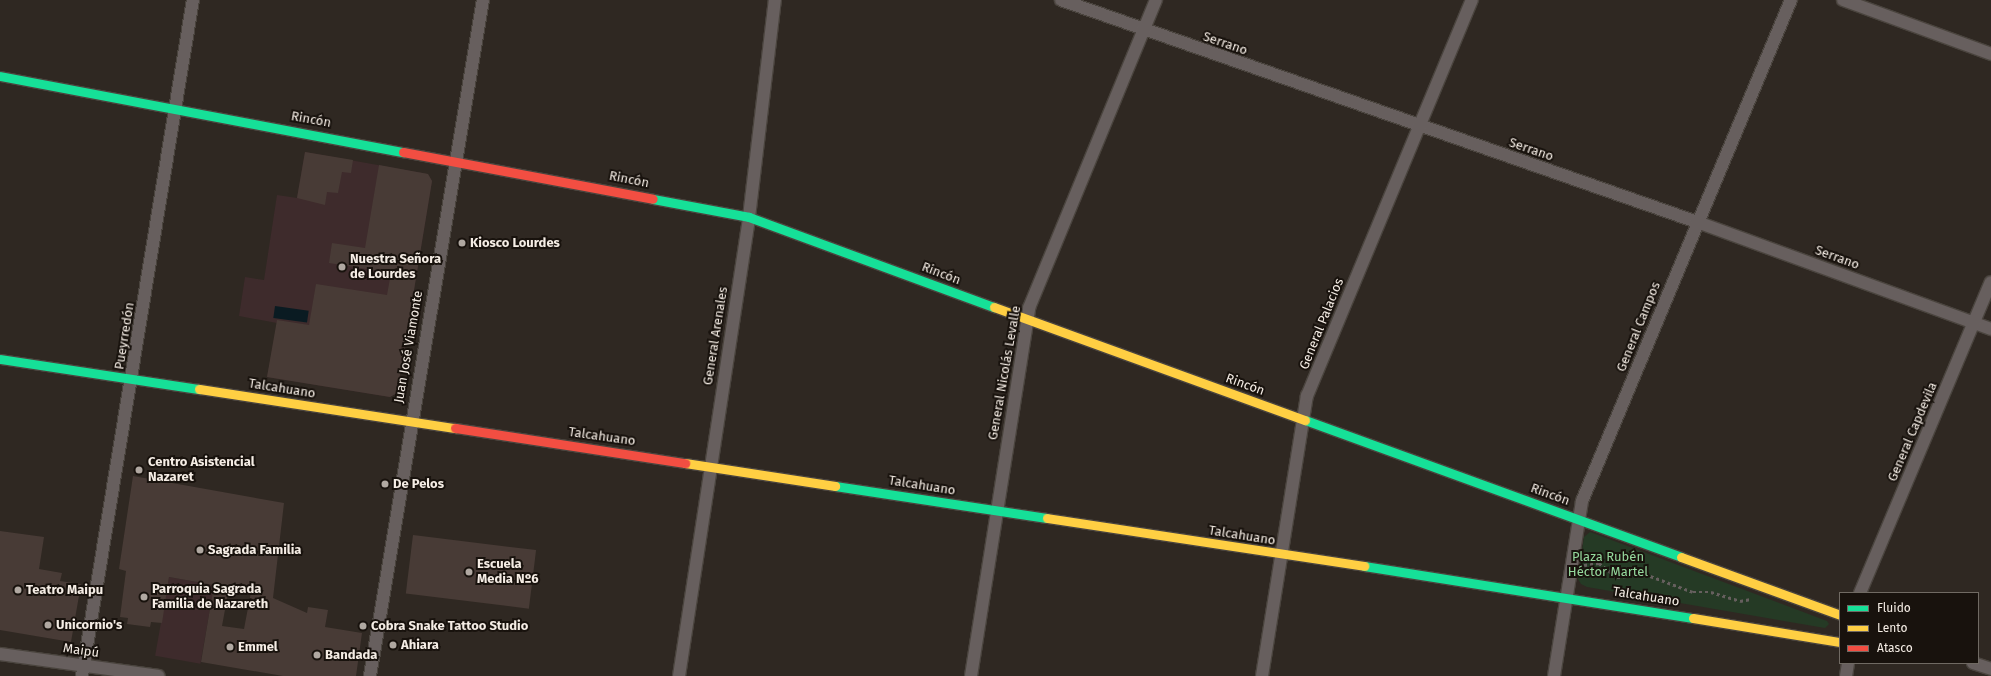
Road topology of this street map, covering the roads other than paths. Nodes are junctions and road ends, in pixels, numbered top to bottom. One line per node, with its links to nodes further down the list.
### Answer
1 (193, 0): 12 (street, Pueyrredón)
2 (483, 0): 14 (street, Juan José Viamonte)
3 (775, 0): 15 (street, General Arenales)
4 (1061, 0): 9 (street, Serrano)
5 (1156, 0): 9 (street, General Nicolás Levalle)
6 (1472, 0): 13 (street, General Palacios)
7 (1791, 0): 16 (street, General Campos)
8 (1843, 0): 10 (street)
9 (1143, 30): 13 (street, Serrano); 18 (street, General Nicolás Levalle)
10 (1991, 54)
11 (0, 76): 12 (street, Rincón)
12 (176, 109): 14 (street, Rincón); 22 (street, Pueyrredón)
13 (1419, 125): 16 (street, Serrano); 23 (street, General Palacios)
14 (457, 161): 15 (street, Rincón); 24 (street, Juan José Viamonte)
15 (749, 217): 18 (street, Rincón); 25 (street, General Arenales)
16 (1697, 222): 19 (street, Serrano); 27 (street, General Campos)
17 (1991, 282): 19 (street, General Capdevila)
18 (1027, 321): 23 (street, Rincón); 26 (street, General Nicolás Levalle)
19 (1974, 323): 20 (street, Serrano); 29 (street, General Capdevila)
20 (1991, 329)
21 (0, 359): 22 (street, Talcahuano)
22 (132, 379): 24 (street, Talcahuano); 37 (street, Pueyrredón)
23 (1302, 421): 27 (street, Rincón); 28 (street, General Palacios)
24 (410, 422): 25 (street, Talcahuano); 39 (street, Juan José Viamonte)
25 (710, 466): 26 (street, Talcahuano); 40 (street, General Arenales)
26 (996, 511): 28 (street, Talcahuano); 41 (street, General Nicolás Levalle)
27 (1577, 520): 30 (street, General Campos); 31 (street, Rincón)
28 (1281, 556): 30 (street, Talcahuano); 42 (street, General Palacios)
29 (1860, 592)
30 (1566, 597): 32 (street, Talcahuano); 43 (street, General Campos)
31 (1839, 615)
32 (1839, 642)
33 (0, 654): 37 (street, Maipú)
34 (1848, 664): 44 (street)
35 (1976, 664): 36 (street)
36 (1991, 669)
37 (82, 671): 38 (street, Maipú)
38 (158, 676)
39 (370, 676)
40 (679, 676)
41 (971, 676)
42 (1262, 676)
43 (1554, 676)
44 (1846, 676)

